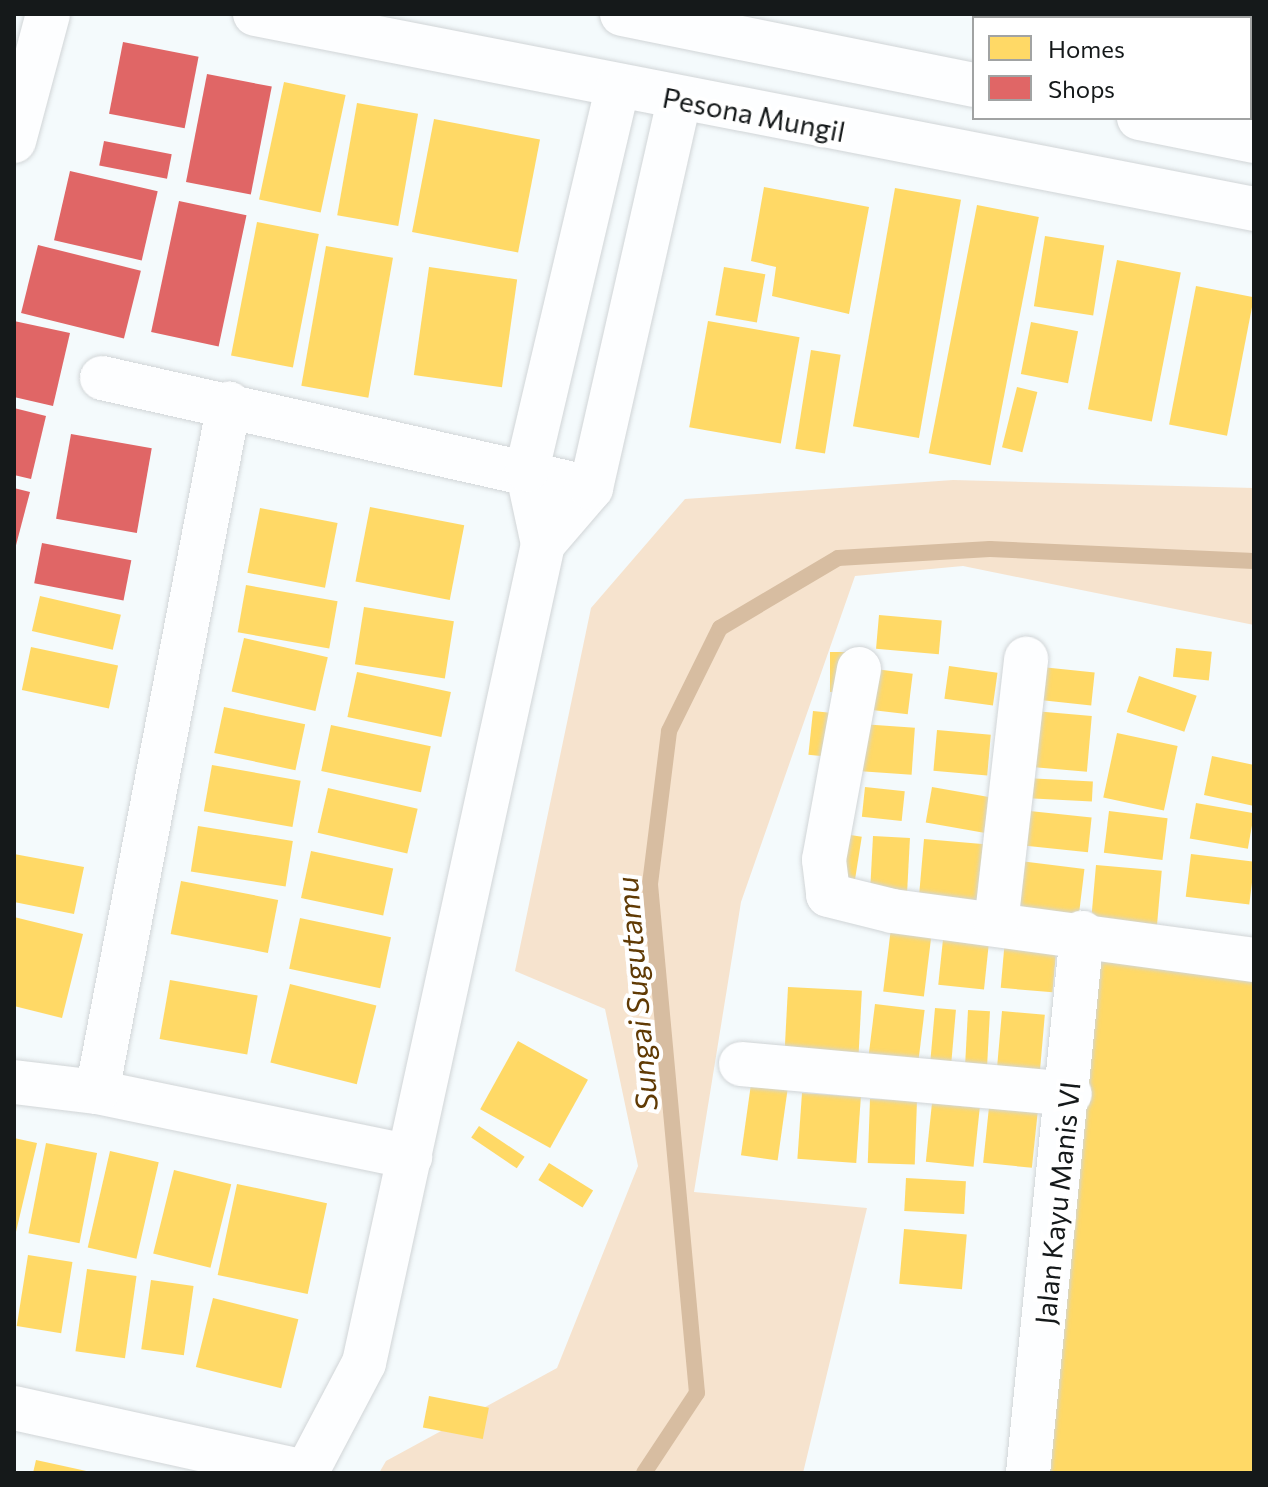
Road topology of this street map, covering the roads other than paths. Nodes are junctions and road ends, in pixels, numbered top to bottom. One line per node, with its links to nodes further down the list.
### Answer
1 (48, 14): 8 (street)
2 (255, 14): 5 (street, Pesona Mungil)
3 (622, 14): 4 (street)
4 (972, 85)
5 (617, 88): 6 (street, Pesona Mungil); 13 (street)
6 (679, 101): 10 (street, Pesona Mungil); 14 (street)
7 (1149, 120): 9 (street)
8 (14, 141)
9 (1254, 141)
10 (1254, 209)
11 (102, 378): 12 (street)
12 (229, 404): 13 (street); 23 (street)
13 (527, 470): 14 (street); 15 (street)
14 (591, 488): 15 (street)
15 (543, 544): 25 (street)
16 (1026, 659): 18 (street)
17 (859, 669): 18 (street)
18 (996, 924): 19 (street)
19 (1082, 933): 20 (street); 24 (street, Jalan Kayu Manis VI)
20 (1254, 960)
21 (741, 1064): 24 (street)
22 (14, 1082): 23 (street)
23 (97, 1092): 25 (street)
24 (1070, 1094): 29 (street, Jalan Kayu Manis VI)
25 (410, 1157): 28 (street)
26 (14, 1408): 27 (street)
27 (181, 1458): 28 (street)
28 (306, 1472)
29 (1028, 1473)

